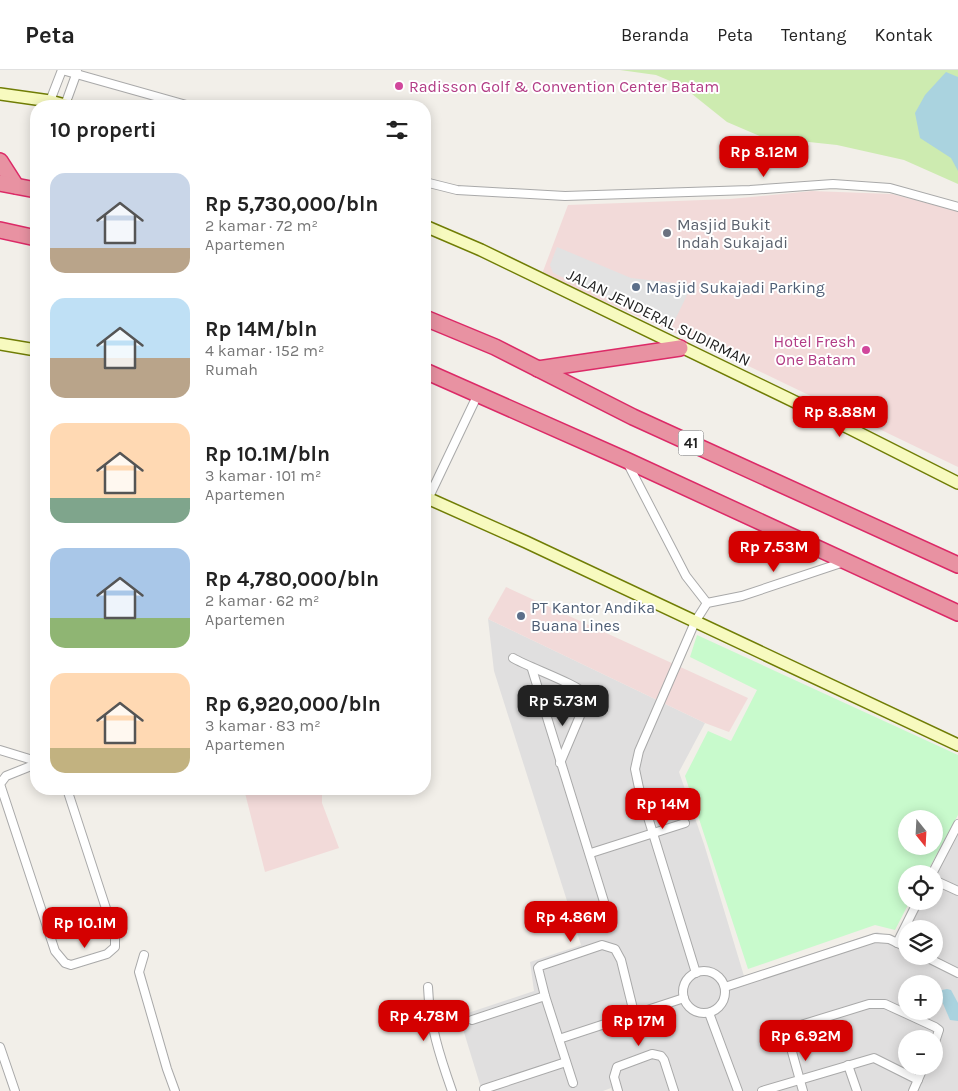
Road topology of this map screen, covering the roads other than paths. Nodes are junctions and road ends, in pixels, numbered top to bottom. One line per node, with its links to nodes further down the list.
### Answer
1 (62, 70): 2 (street); 5 (street)
2 (77, 72): 6 (street); 7 (street)
3 (0, 94): 4 (street)
4 (43, 100)
5 (50, 100)
6 (69, 100)
7 (170, 100)
8 (0, 161): 11 (highway)
9 (0, 184): 11 (highway)
10 (431, 184): 13 (street)
11 (16, 186): 12 (highway)
12 (30, 189)
13 (958, 207)
14 (431, 229): 19 (street, JALAN JENDERAL SUDIRMAN)
15 (0, 230): 16 (highway)
16 (30, 237)
17 (431, 320): 21 (highway, 41)
18 (0, 344): 20 (street)
19 (680, 348): 21 (highway); 25 (street, JALAN JENDERAL SUDIRMAN)
20 (30, 349)
21 (538, 369): 29 (highway, 41)
22 (431, 374): 23 (highway)
23 (478, 394): 24 (highway); 26 (street)
24 (626, 460): 28 (highway); 30 (street)
25 (958, 483)
26 (431, 491)
27 (431, 500): 32 (street)
28 (846, 562): 30 (street); 31 (highway)
29 (958, 565)
30 (707, 603): 32 (street)
31 (958, 613)
32 (695, 622): 35 (street); 44 (street)
33 (513, 658): 34 (street)
34 (532, 669): 38 (street); 38 (street)
35 (958, 745)
36 (0, 750): 37 (street)
37 (30, 760)
38 (560, 763): 45 (street)
39 (30, 764): 40 (street)
40 (3, 775): 41 (street)
41 (69, 795)
42 (685, 823): 44 (street)
43 (958, 824): 46 (street)
44 (653, 834): 45 (street); 53 (street)
45 (590, 854): 49 (street)
46 (937, 865)
47 (943, 884): 48 (street)
48 (958, 891)
49 (610, 921)
50 (898, 943): 56 (street)
51 (144, 955): 73 (street)
52 (942, 965): 54 (street)
53 (696, 973): 56 (street); 58 (street)
54 (958, 973)
55 (428, 987): 74 (street)
56 (725, 987): 60 (street)
57 (544, 996): 59 (street); 61 (street); 63 (street)
58 (684, 998): 59 (street); 60 (street)
59 (634, 1013): 63 (street)
60 (709, 1013): 77 (street)
61 (472, 1020)
62 (939, 1030): 68 (street)
63 (559, 1039): 65 (street)
64 (0, 1048): 72 (street)
65 (566, 1062): 70 (street); 71 (street)
66 (848, 1065): 68 (street); 69 (street); 80 (street)
67 (920, 1075): 69 (street)
68 (799, 1079): 78 (street); 79 (street)
69 (918, 1080): 81 (street)
70 (573, 1083)
71 (484, 1089)
72 (14, 1091)
73 (175, 1091)
74 (452, 1091)
75 (618, 1091): 76 (street)
76 (674, 1091)
77 (738, 1091)
78 (762, 1091)
79 (803, 1091)
80 (857, 1091)
81 (913, 1091)

